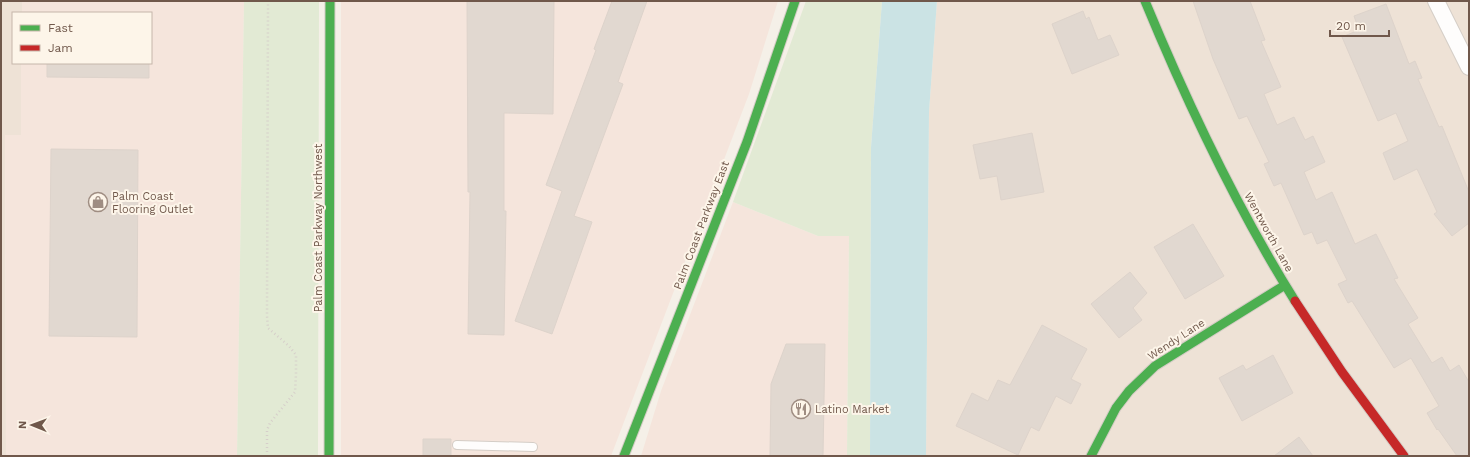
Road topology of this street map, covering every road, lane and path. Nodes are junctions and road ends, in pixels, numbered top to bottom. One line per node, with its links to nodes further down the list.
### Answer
1 (268, 1): 10 (path)
2 (330, 1): 11 (main road, Palm Coast Parkway Northwest)
3 (795, 1): 12 (main road, Palm Coast Parkway East)
4 (1145, 1): 7 (main road, Wentworth Lane)
5 (1436, 1): 6 (street)
6 (1469, 67)
7 (1285, 285): 13 (main road, Wendy Lane); 14 (main road, Wentworth Lane)
8 (457, 445): 9 (lane)
9 (532, 447)
10 (267, 456)
11 (330, 456)
12 (624, 456)
13 (1091, 456)
14 (1404, 456)

